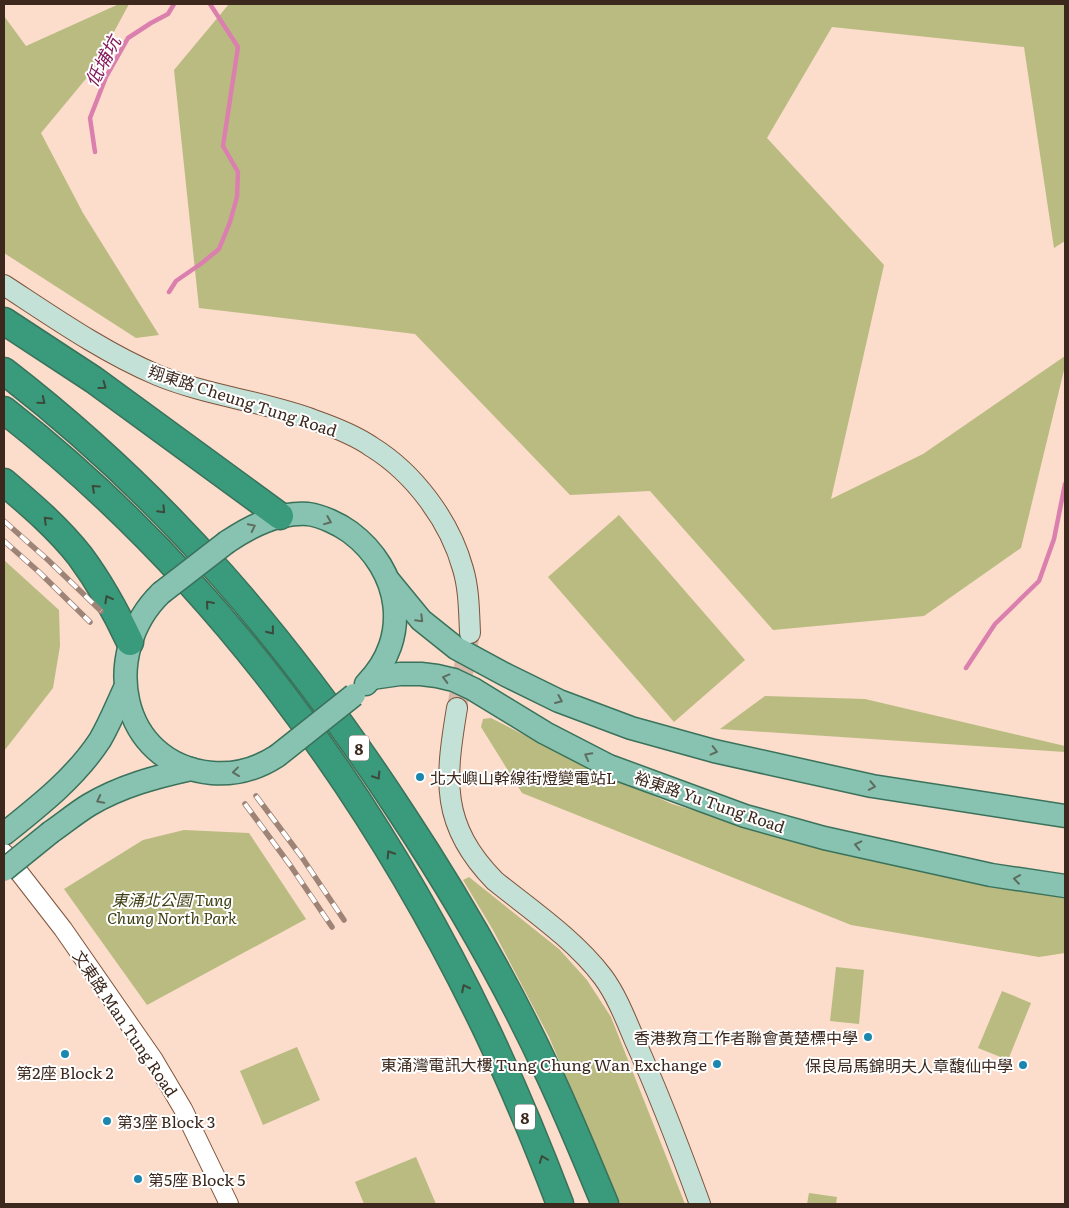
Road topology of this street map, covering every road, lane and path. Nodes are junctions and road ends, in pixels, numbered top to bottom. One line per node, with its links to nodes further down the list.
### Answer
1 (4, 285): 8 (main road, 翔東路 Cheung Tung Road)
2 (4, 320): 6 (highway, one-way to 6)
3 (4, 370): 21 (highway, 8, one-way to 21)
4 (4, 410): 20 (highway, 8, one-way to 4)
5 (4, 482): 9 (highway, one-way to 5)
6 (280, 516): 7 (main road, one-way to 7); 9 (main road, one-way to 6, bridge)
7 (389, 581): 10 (main road); 14 (main road, one-way to 14)
8 (470, 633)
9 (130, 642): 11 (main road)
10 (372, 678): 13 (main road, one-way to 13, bridge); 18 (main road, 裕東路 Yu Tung Road, one-way to 10)
11 (125, 688): 13 (main road); 15 (main road)
12 (457, 708): 22 (main road)
13 (191, 769): 17 (main road, one-way to 17, bridge)
14 (1065, 816)
15 (4, 834)
16 (4, 853): 19 (street, 文東路 Man Tung Road)
17 (4, 870)
18 (1065, 886)
19 (229, 1204)
20 (560, 1204)
21 (605, 1204)
22 (700, 1204)

